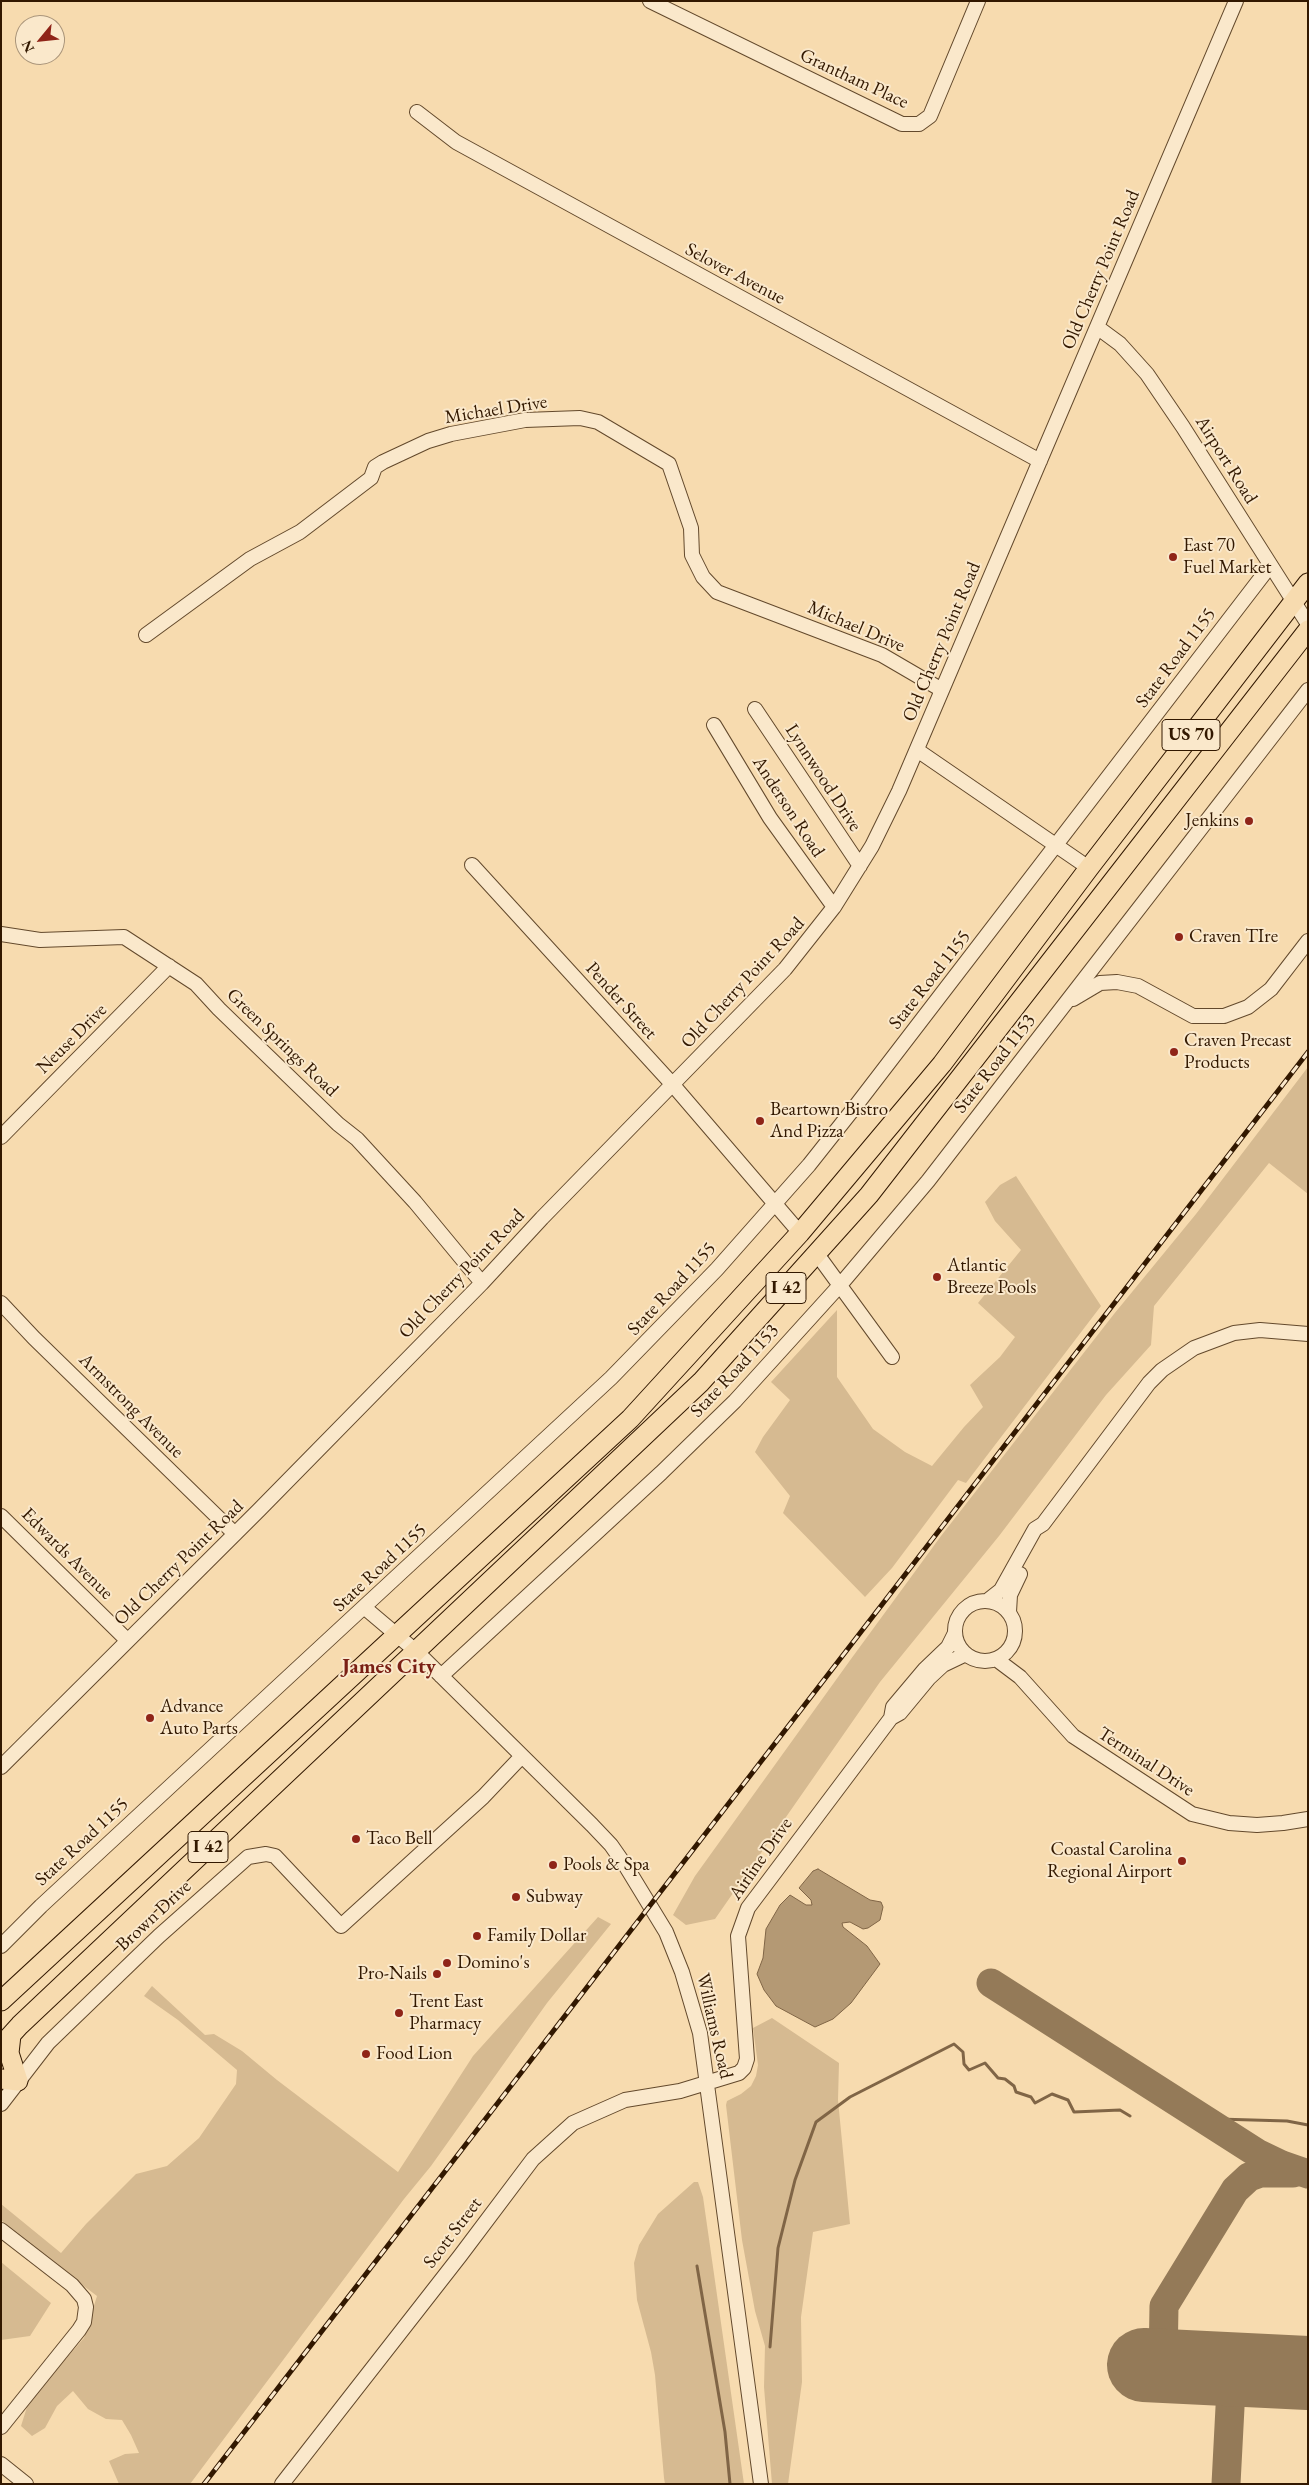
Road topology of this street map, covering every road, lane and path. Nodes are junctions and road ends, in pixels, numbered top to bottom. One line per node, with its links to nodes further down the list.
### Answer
1 (650, 1): 2 (street, Grantham Place)
2 (978, 1)
3 (1236, 1): 5 (street, Old Cherry Point Road)
4 (417, 112): 6 (street, Selover Avenue)
5 (1097, 328): 6 (street, Old Cherry Point Road); 7 (street, Airport Road)
6 (1040, 461): 13 (street, Old Cherry Point Road)
7 (1270, 566): 9 (street, Airport Road); 18 (street, State Road 1155)
8 (1308, 584): 9 (highway, US 70)
9 (1293, 602): 10 (street, Airport Road); 21 (highway, US 70)
10 (1308, 624)
11 (1308, 630): 31 (highway, I 42)
12 (146, 635): 13 (street, Michael Drive)
13 (942, 690): 17 (street, Old Cherry Point Road)
14 (1308, 690): 26 (street, State Road 1153)
15 (755, 710): 20 (street, Lynnwood Drive)
16 (714, 724): 22 (street, Anderson Road)
17 (917, 750): 18 (street); 20 (street, Old Cherry Point Road)
18 (1056, 846): 21 (street); 29 (street, State Road 1155)
19 (472, 865): 27 (street, Pender Street)
20 (860, 866): 22 (street, Old Cherry Point Road)
21 (1088, 868): 30 (highway, US 70)
22 (834, 907): 27 (street, Old Cherry Point Road)
23 (1, 934): 25 (street, Green Springs Road)
24 (1308, 941): 26 (street, State Road 1153)
25 (169, 966): 28 (street, Neuse Drive); 32 (street, Green Springs Road)
26 (1058, 1013): 33 (street, State Road 1153)
27 (673, 1085): 29 (street, Pender Street); 32 (street, Old Cherry Point Road)
28 (1, 1137)
29 (776, 1203): 30 (street, Pender Street); 41 (street, State Road 1155)
30 (800, 1233): 44 (highway, US 70)
31 (817, 1254): 33 (street); 46 (highway, I 42)
32 (482, 1283): 39 (street, Old Cherry Point Road)
33 (841, 1284): 36 (street); 49 (street, State Road 1153)
34 (1, 1303): 39 (street, Armstrong Avenue)
35 (1308, 1334): 38 (street)
36 (892, 1357)
37 (1, 1516): 45 (street, Edwards Avenue)
38 (1044, 1524): 40 (street); 42 (street)
39 (235, 1534): 45 (street, Old Cherry Point Road)
40 (987, 1601): 42 (street); 43 (street)
41 (364, 1608): 44 (street, Williams Road); 54 (street, State Road 1155)
42 (1008, 1612): 48 (street)
43 (955, 1633): 47 (street); 50 (street)
44 (397, 1635): 46 (street, Williams Road); 55 (highway, US 70)
45 (127, 1640): 52 (street, Old Cherry Point Road)
46 (417, 1652): 49 (street, Williams Road); 56 (highway, I 42)
47 (966, 1654): 48 (street); 50 (street)
48 (996, 1659): 53 (street, Terminal Drive)
49 (441, 1676): 51 (street, Williams Road)
50 (891, 1718): 58 (street, Airline Drive)
51 (522, 1756): 57 (street, Brown Drive); 58 (street, Williams Road)
52 (1, 1767)
53 (1308, 1819)
54 (1, 1946)
55 (1, 2001)
56 (6, 2040): 57 (highway)
57 (9, 2080): 59 (street, Brown Drive)
58 (707, 2081): 64 (street, Scott Street); 65 (street, Williams Road)
59 (1, 2104)
60 (1, 2230): 61 (street)
61 (1, 2427)
62 (1, 2464): 63 (street)
63 (26, 2484)
64 (282, 2484)
65 (761, 2484)

